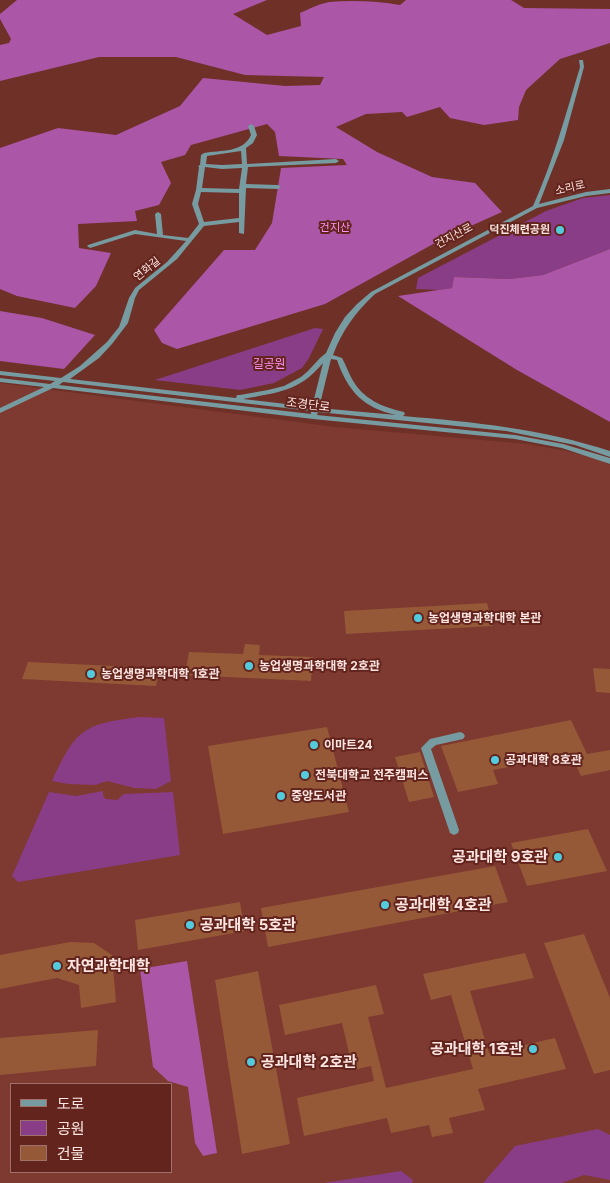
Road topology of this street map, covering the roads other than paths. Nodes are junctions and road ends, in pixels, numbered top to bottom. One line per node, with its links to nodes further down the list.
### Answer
1 (581, 61): 11 (street)
2 (251, 126): 3 (street)
3 (244, 149): 5 (street); 6 (street)
4 (336, 161): 6 (street)
5 (201, 166): 6 (street); 9 (street)
6 (243, 166): 8 (street)
7 (278, 187): 8 (street)
8 (242, 188): 9 (street); 13 (street)
9 (199, 190): 14 (street)
10 (610, 191): 11 (street, 소리로)
11 (535, 207): 19 (street, 건지산로)
12 (158, 214): 16 (street)
13 (241, 220): 14 (street); 15 (street)
14 (202, 224): 17 (street, 연화길)
15 (242, 234)
16 (160, 236): 17 (street); 18 (street)
17 (190, 240): 22 (street, 연화길)
18 (90, 246)
19 (327, 355): 24 (street); 26 (street, 건지산로); 27 (street)
20 (0, 373): 22 (street, 조경단로)
21 (0, 380): 23 (street, 조경단로)
22 (65, 380): 23 (street, 연화길); 24 (street, 조경단로)
23 (56, 386): 25 (street, 연화길); 26 (street, 조경단로)
24 (238, 401): 26 (street, 조경단로)
25 (0, 411)
26 (314, 413): 27 (street, 조경단로); 29 (street, 조경단로)
27 (440, 422): 28 (street, 조경단로)
28 (610, 454)
29 (610, 461)
30 (460, 736): 31 (street)
31 (454, 830)

